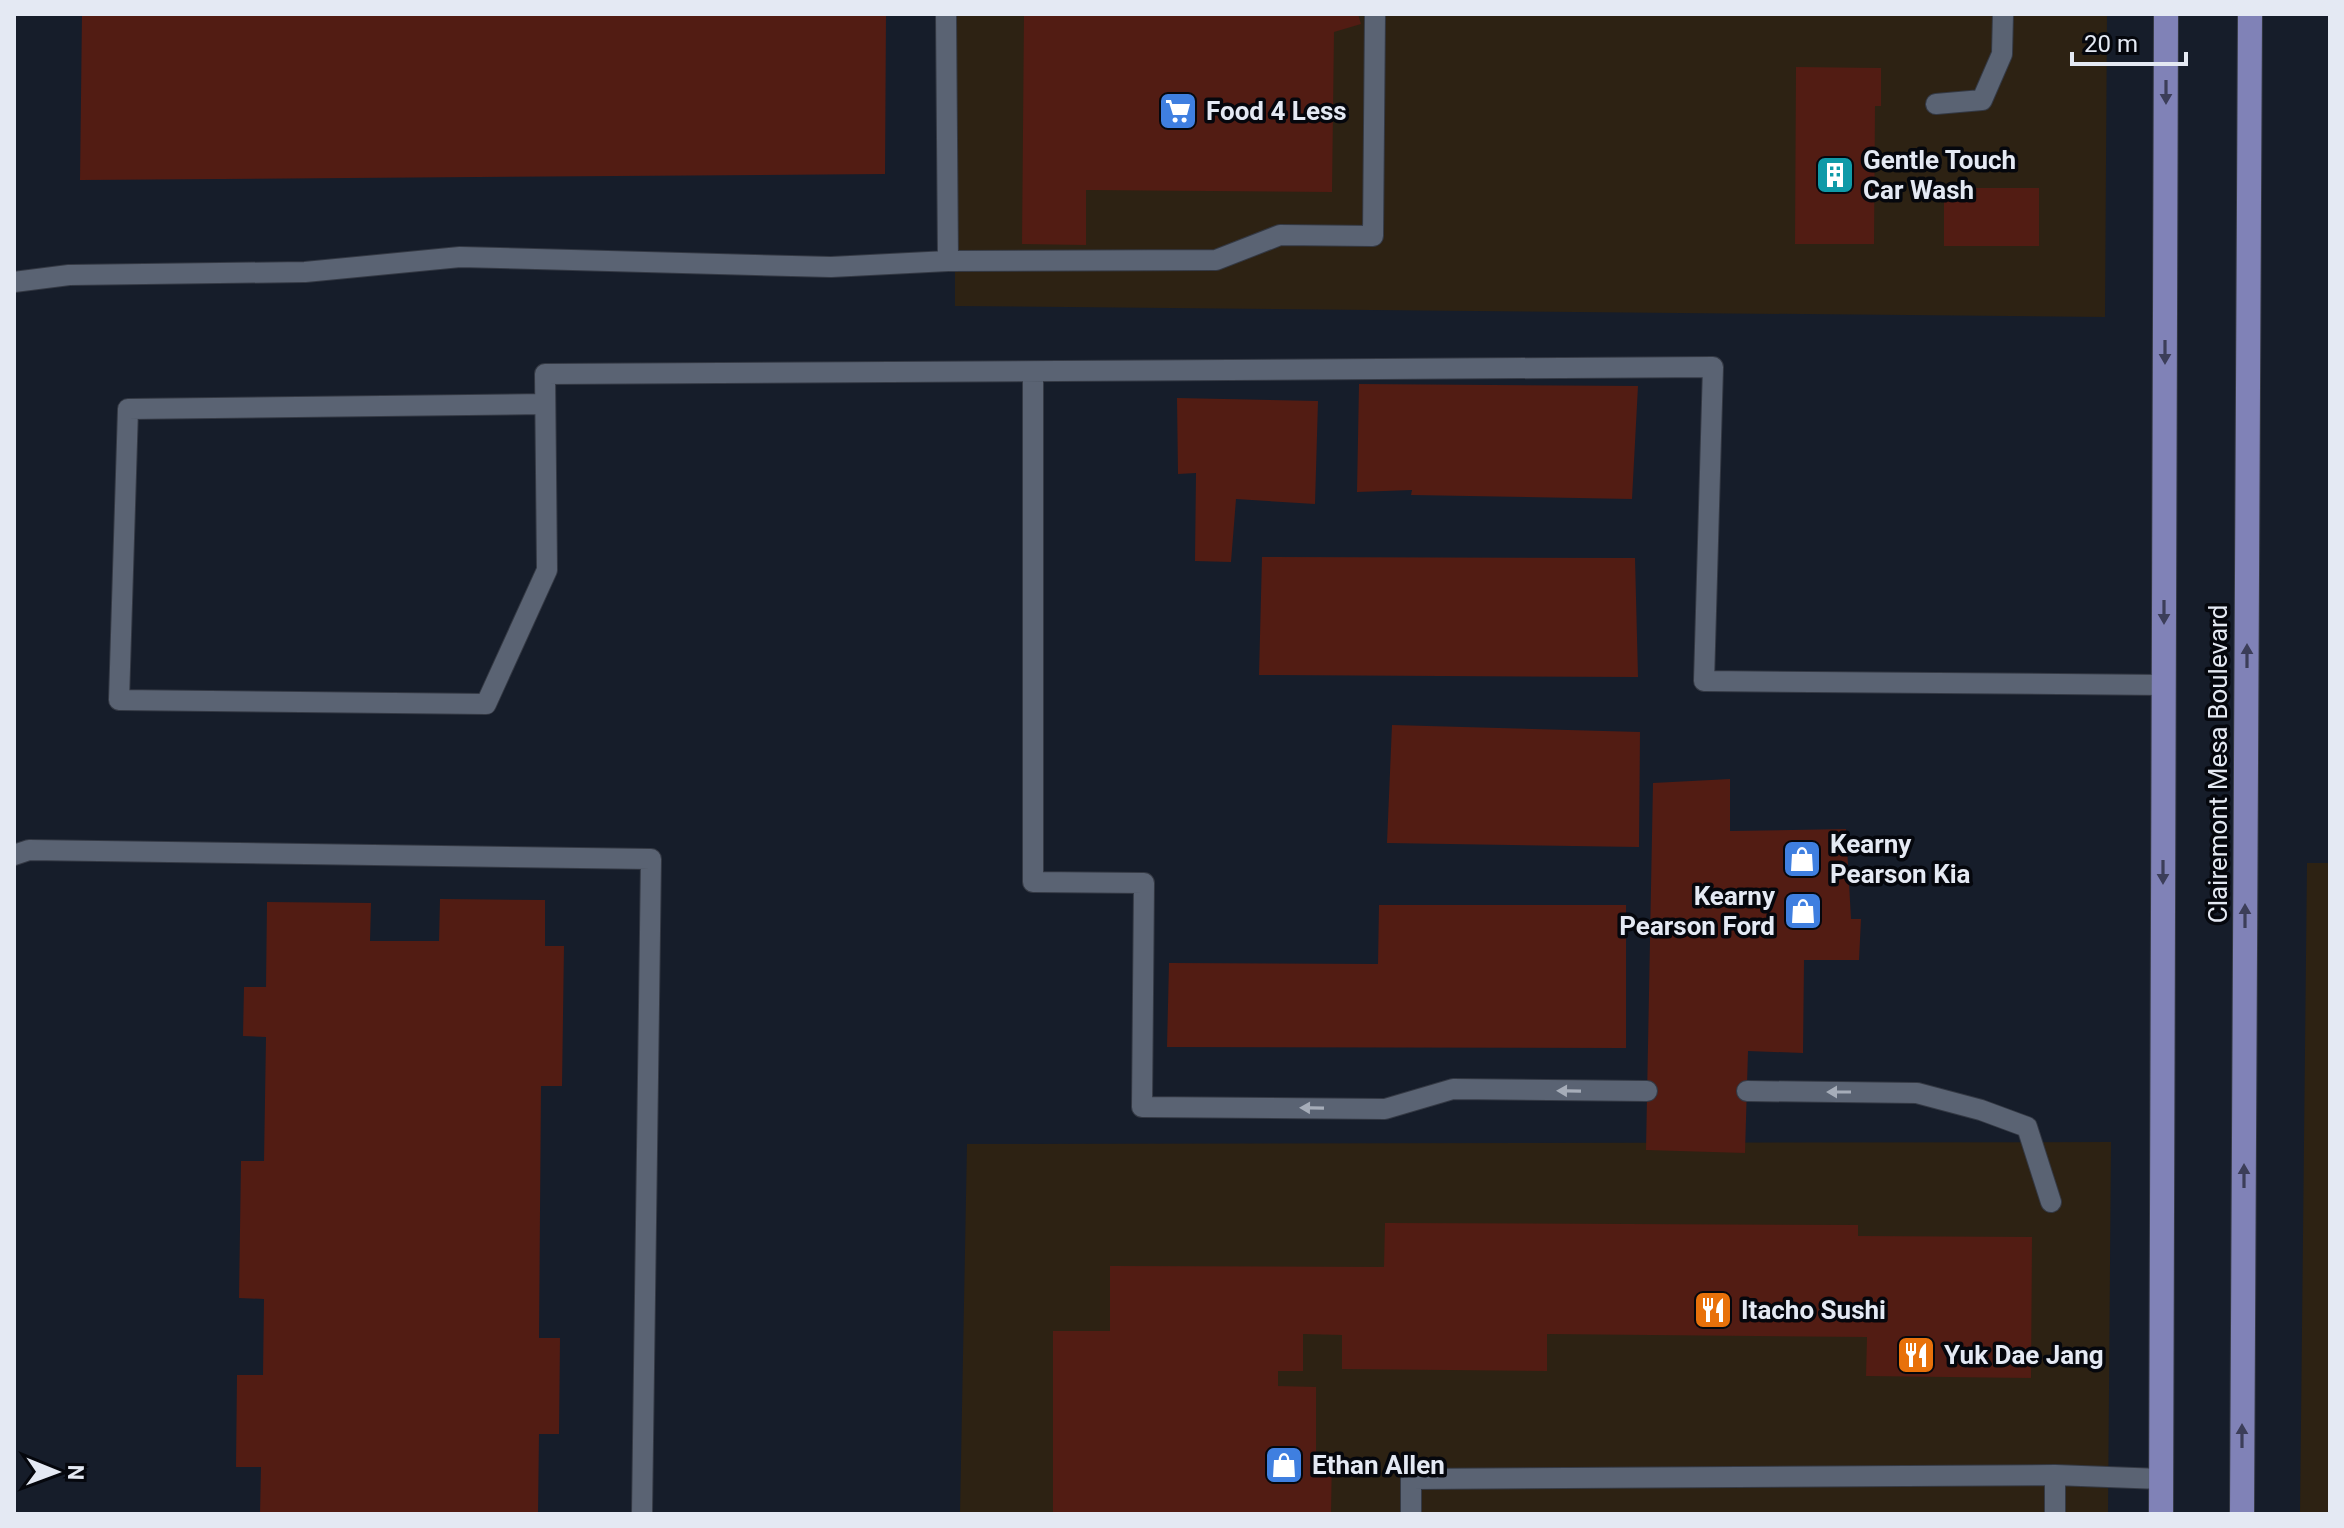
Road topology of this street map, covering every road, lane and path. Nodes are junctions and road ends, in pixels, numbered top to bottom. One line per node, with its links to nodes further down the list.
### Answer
1 (946, 14): 7 (lane)
2 (1375, 14): 7 (lane)
3 (2003, 14): 6 (lane)
4 (2166, 14): 11 (main road, Clairemont Mesa Boulevard, one-way to 11)
5 (2250, 14): 22 (main road, Clairemont Mesa Boulevard, one-way to 5)
6 (1936, 104)
7 (948, 261): 8 (lane)
8 (14, 282)
9 (1033, 373): 10 (lane); 11 (lane); 13 (lane, one-way to 9)
10 (545, 404): 10 (lane)
11 (2164, 685): 17 (main road, Clairemont Mesa Boulevard, one-way to 17)
12 (14, 855): 18 (lane)
13 (1647, 1091)
14 (1747, 1091): 15 (lane, one-way to 14)
15 (2051, 1202)
16 (2055, 1475): 17 (lane); 19 (lane); 20 (lane)
17 (2161, 1479): 21 (main road, Clairemont Mesa Boulevard)
18 (642, 1514)
19 (1411, 1514)
20 (2055, 1514)
21 (2161, 1514)
22 (2242, 1514)

